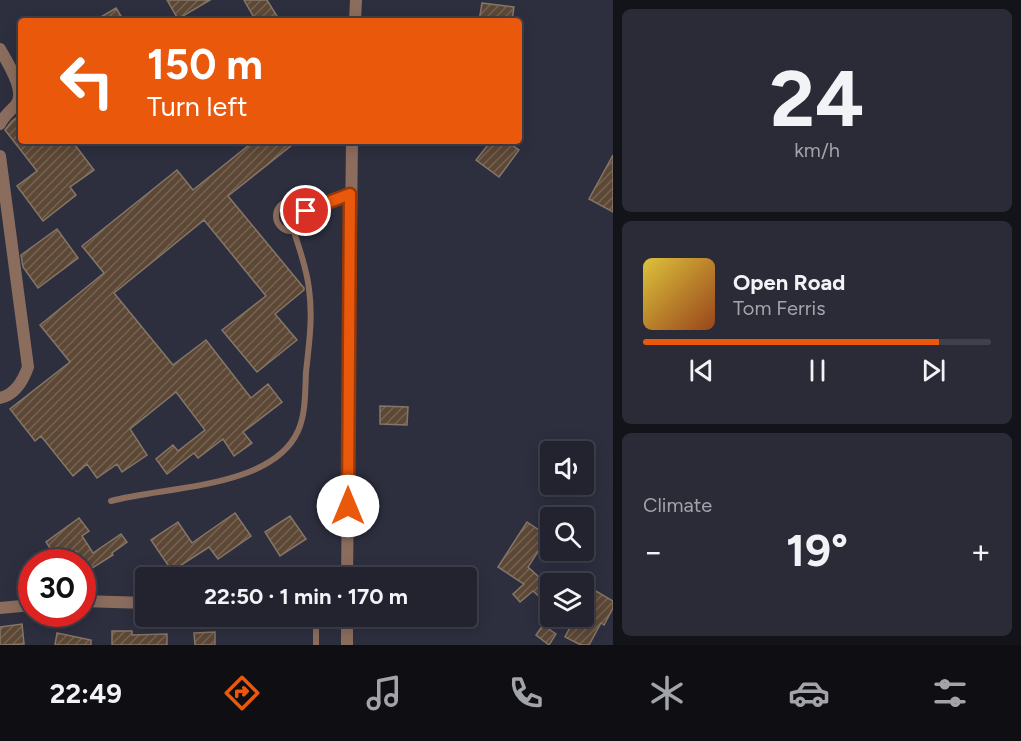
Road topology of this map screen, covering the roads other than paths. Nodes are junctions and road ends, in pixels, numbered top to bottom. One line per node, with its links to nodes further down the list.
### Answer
1 (356, 0): 2 (street)
2 (355, 18)
3 (0, 49): 4 (street)
4 (18, 87)
5 (18, 98): 6 (street)
6 (0, 124)
7 (352, 144): 9 (street)
8 (0, 156): 12 (street)
9 (350, 194): 10 (lane); 14 (street)
10 (306, 211): 11 (lane); 11 (lane)
11 (294, 232): 13 (lane)
12 (0, 398)
13 (111, 501)
14 (347, 567)
15 (96, 601): 16 (street)
16 (135, 603)
17 (18, 607): 18 (street)
18 (0, 609)
19 (316, 627): 21 (lane)
20 (347, 627): 22 (street)
21 (316, 645)
22 (347, 645)

